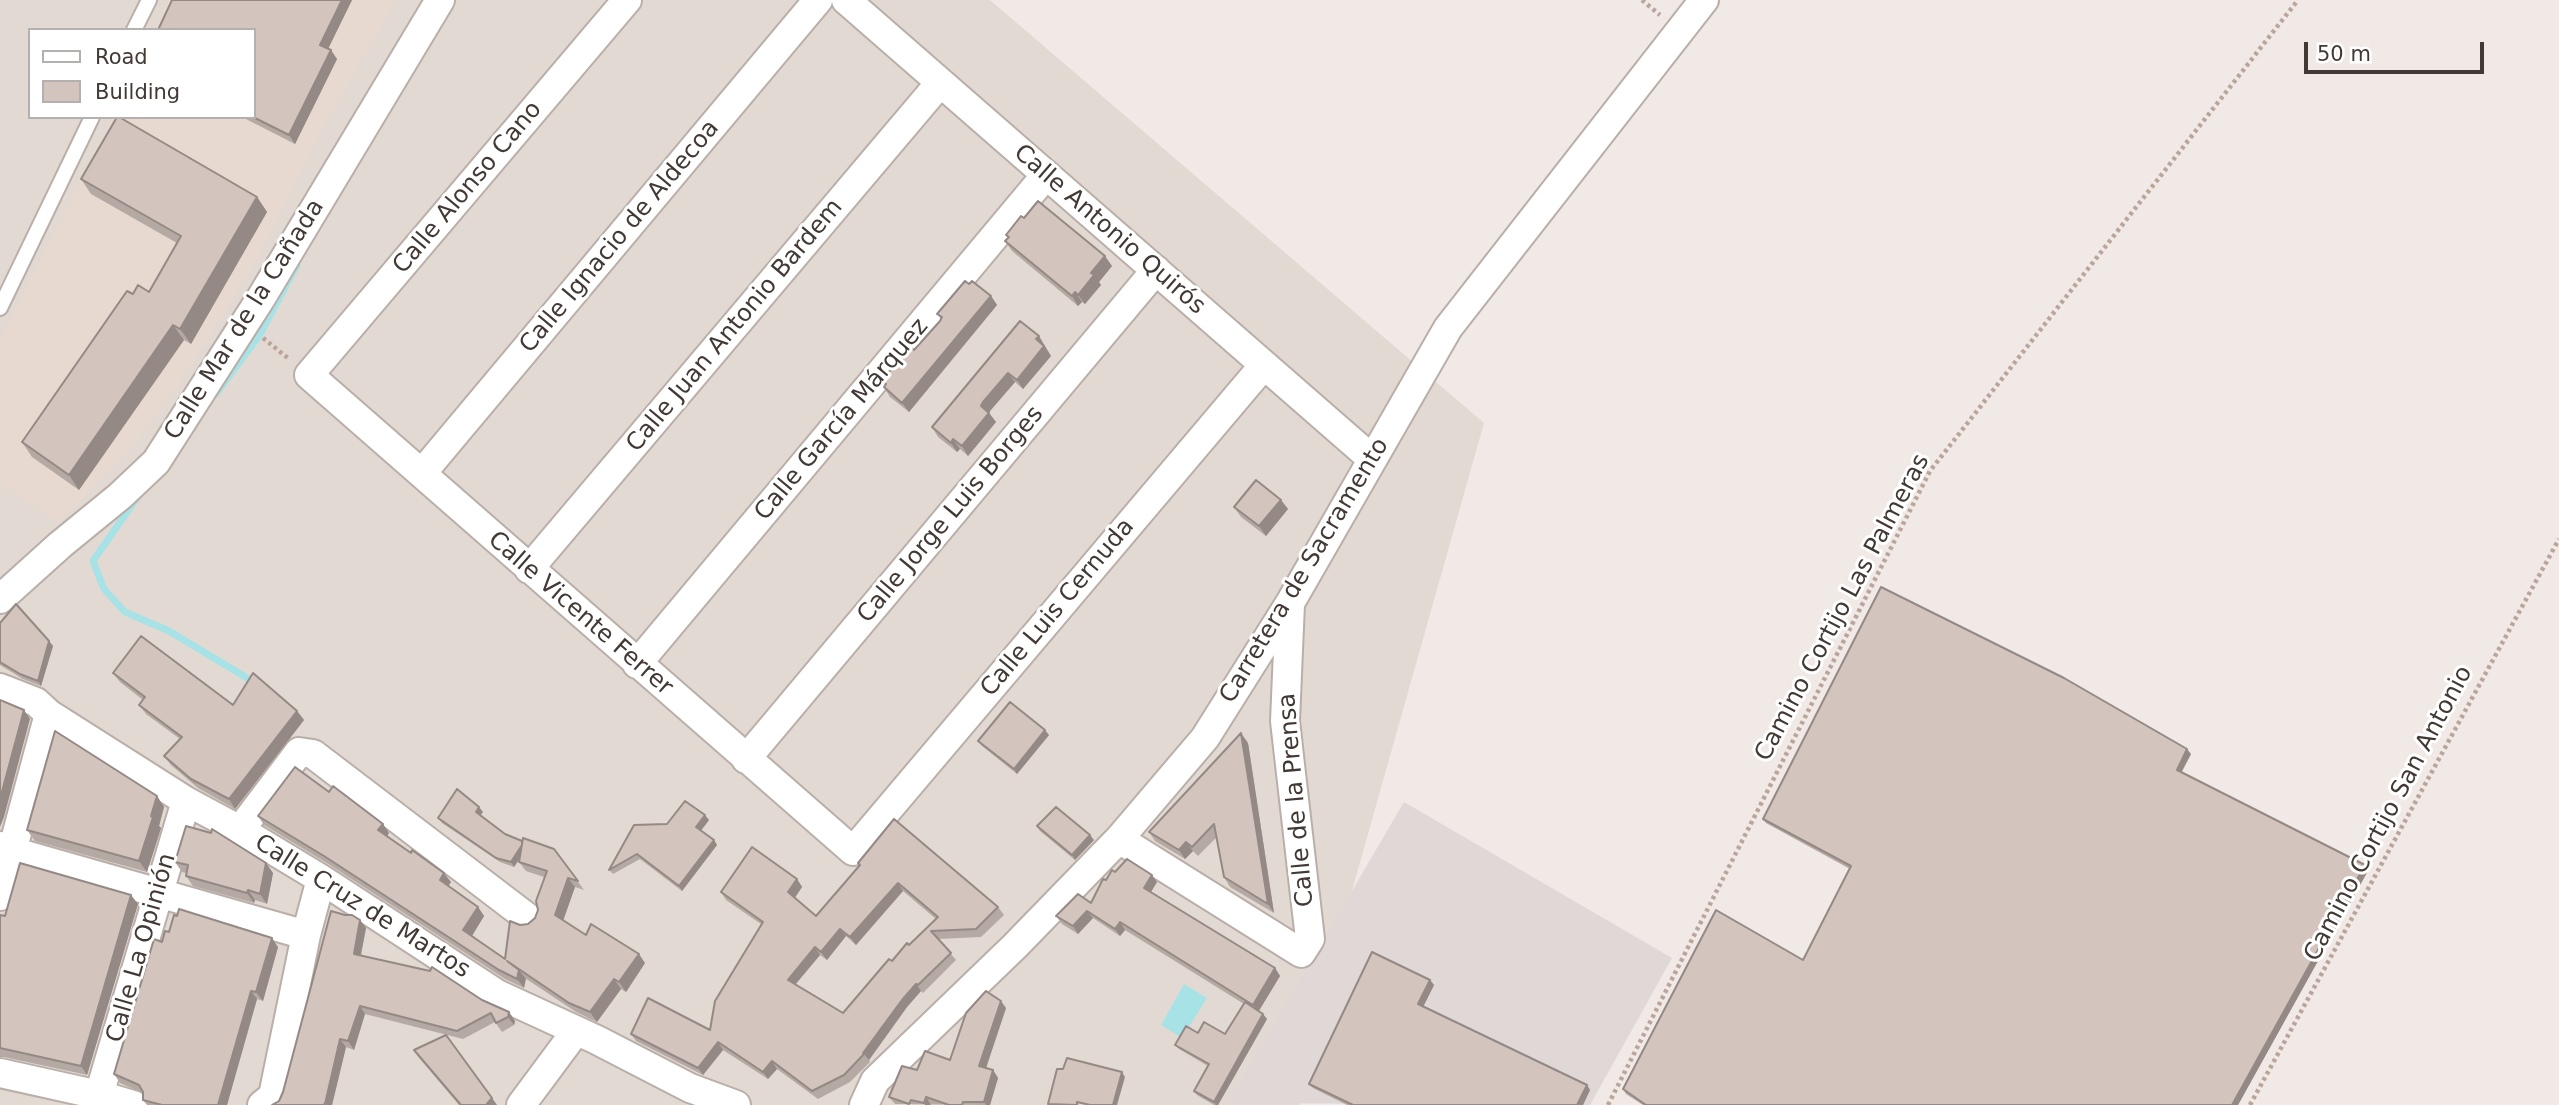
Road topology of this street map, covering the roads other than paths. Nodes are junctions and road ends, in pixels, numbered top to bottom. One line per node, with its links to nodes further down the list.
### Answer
1 (149, 0): 7 (lane)
2 (440, 0): 18 (street, Calle Mar de la Cañada)
3 (627, 0): 14 (street, Calle Alonso Cano)
4 (818, 0): 16 (street, Calle Ignacio de Aldecoa)
5 (846, 0): 8 (street, Calle Antonio Quirós)
6 (1704, 0): 15 (street, Carretera de Sacramento)
7 (135, 28)
8 (940, 83): 10 (street, Calle Antonio Quirós); 17 (street, Calle Juan Antonio Bardem)
9 (91, 119): 12 (lane)
10 (1046, 175): 11 (street, Calle Antonio Quirós); 20 (street, Calle García Márquez)
11 (1156, 270): 13 (street, Calle Antonio Quirós); 23 (street, Calle Jorge Luis Borges)
12 (0, 308)
13 (1264, 365): 15 (street, Calle Antonio Quirós); 28 (street, Calle Luis Cernuda)
14 (309, 375): 16 (street, Calle Vicente Ferrer)
15 (1372, 459): 19 (street, Carretera de Sacramento)
16 (422, 473): 17 (street, Calle Vicente Ferrer)
17 (529, 569): 20 (street, Calle Vicente Ferrer)
18 (1, 595)
19 (1290, 603): 26 (street, Carretera de Sacramento); 26 (street, Calle de la Prensa)
20 (637, 664): 23 (street, Calle Vicente Ferrer)
21 (0, 688): 22 (street, Calle Cruz de Martos)
22 (48, 714): 24 (street, Calle Cruz de Martos); 27 (street)
23 (746, 759): 28 (street, Calle Vicente Ferrer)
24 (186, 801): 25 (street, Calle Cruz de Martos); 30 (street, Calle La Opinión)
25 (240, 830): 29 (street, Calle Cruz de Martos); 32 (street)
26 (1119, 839): 42 (street, Carretera de Sacramento)
27 (6, 848): 30 (street); 31 (street)
28 (853, 851)
29 (321, 879): 33 (street); 34 (street, Calle Cruz de Martos)
30 (157, 894): 33 (street); 36 (street, Calle La Opinión)
31 (0, 896)
32 (528, 918)
33 (306, 935): 39 (street)
34 (576, 1031): 37 (street, Calle Cruz de Martos); 40 (street)
35 (0, 1073): 36 (street)
36 (99, 1095): 38 (street)
37 (686, 1096): 41 (street, Calle Cruz de Martos)
38 (133, 1105)
39 (262, 1105)
40 (521, 1105)
41 (736, 1105)
42 (864, 1105)

